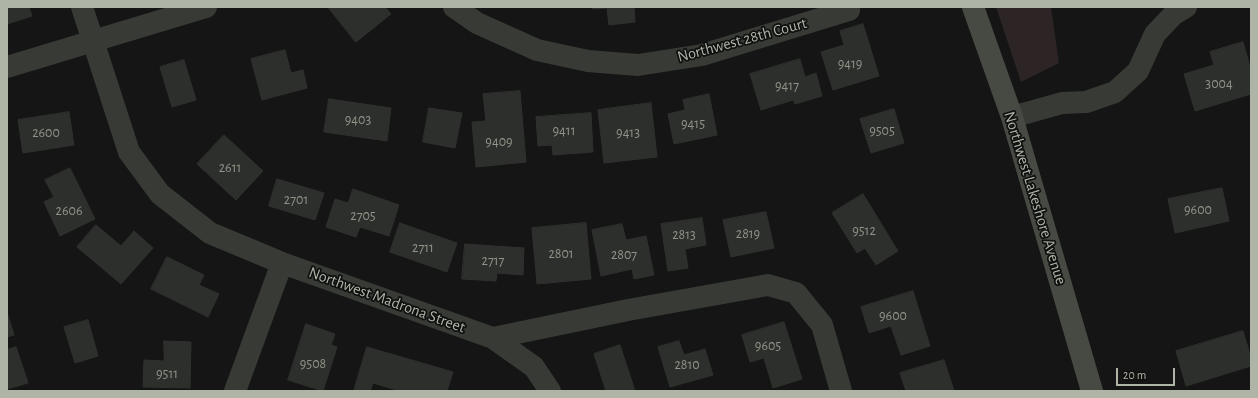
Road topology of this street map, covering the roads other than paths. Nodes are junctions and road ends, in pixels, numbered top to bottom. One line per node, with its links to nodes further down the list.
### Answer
1 (82, 7): 7 (street, Northwest Madrona Street)
2 (206, 7): 7 (street)
3 (454, 7): 6 (street, Northwest 28th Court)
4 (973, 7): 9 (main road, Northwest Lakeshore Avenue)
5 (1186, 7): 9 (street)
6 (849, 10)
7 (93, 40): 8 (street); 10 (street, Northwest Madrona Street)
8 (7, 66)
9 (1012, 117): 15 (main road, Northwest Lakeshore Avenue)
10 (282, 263): 11 (street, Northwest Madrona Street); 12 (street)
11 (493, 338): 13 (street, Northwest Madrona Street); 14 (street)
12 (235, 391)
13 (550, 391)
14 (841, 391)
15 (1092, 391)

